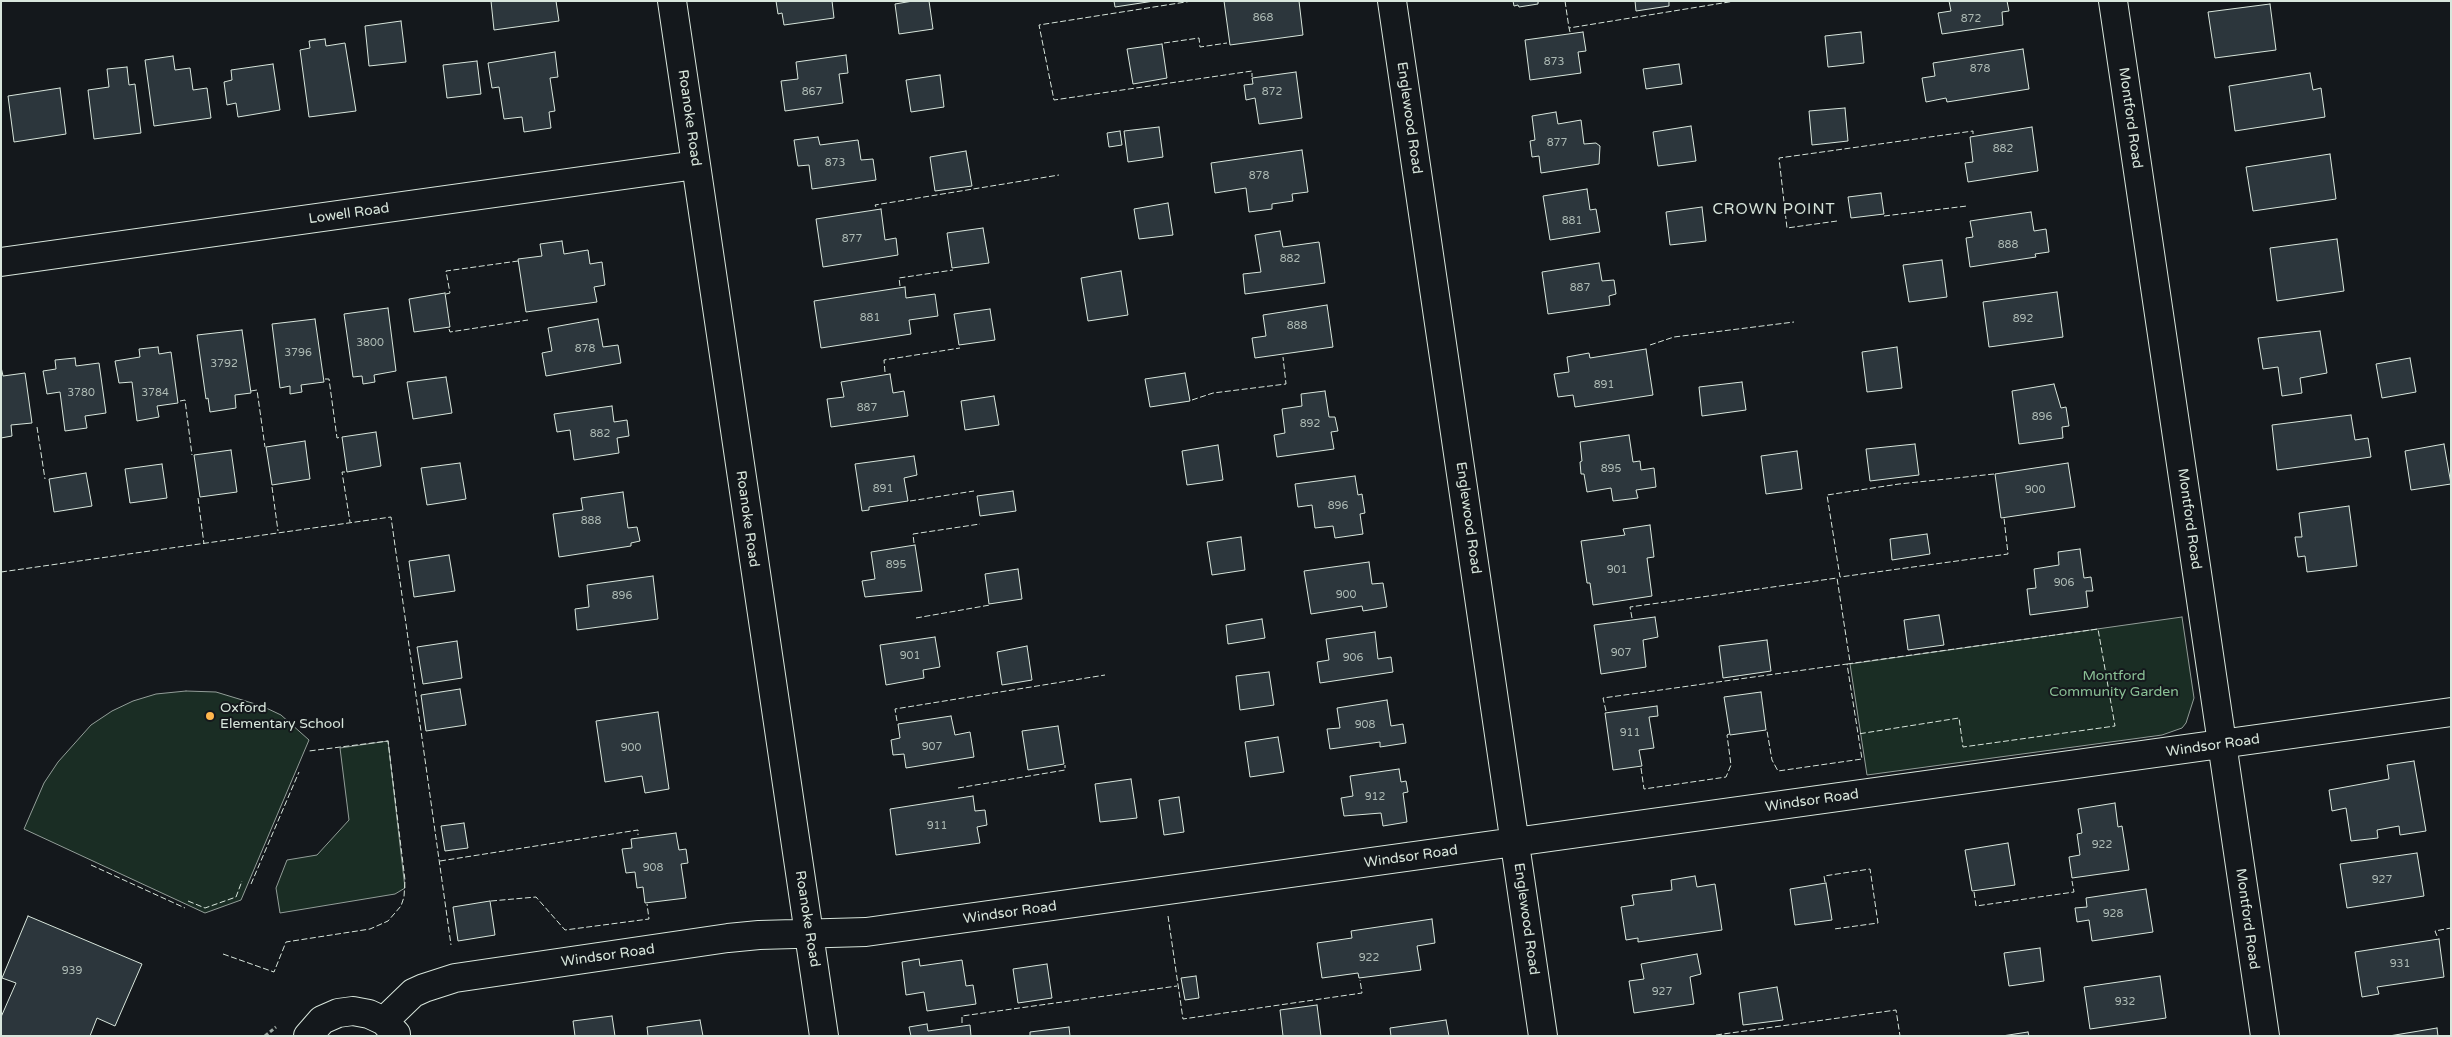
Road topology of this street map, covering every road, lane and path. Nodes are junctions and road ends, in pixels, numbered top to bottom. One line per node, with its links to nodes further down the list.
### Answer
1 (672, 1): 4 (street, Roanoke Road)
2 (1392, 1): 8 (street, Englewood Road)
3 (2113, 1): 7 (street, Montford Road)
4 (696, 165): 5 (street, Lowell Road); 9 (street, Roanoke Road)
5 (1, 262)
6 (2451, 712): 7 (street, Windsor Road)
7 (2222, 745): 8 (street, Windsor Road); 14 (street, Montford Road)
8 (1515, 842): 9 (street, Windsor Road); 13 (street, Englewood Road)
9 (809, 934): 10 (street, Windsor Road); 12 (street, Roanoke Road)
10 (390, 1029): 11 (street, Windsor Road)
11 (308, 1036)
12 (824, 1036)
13 (1543, 1036)
14 (2265, 1036)

